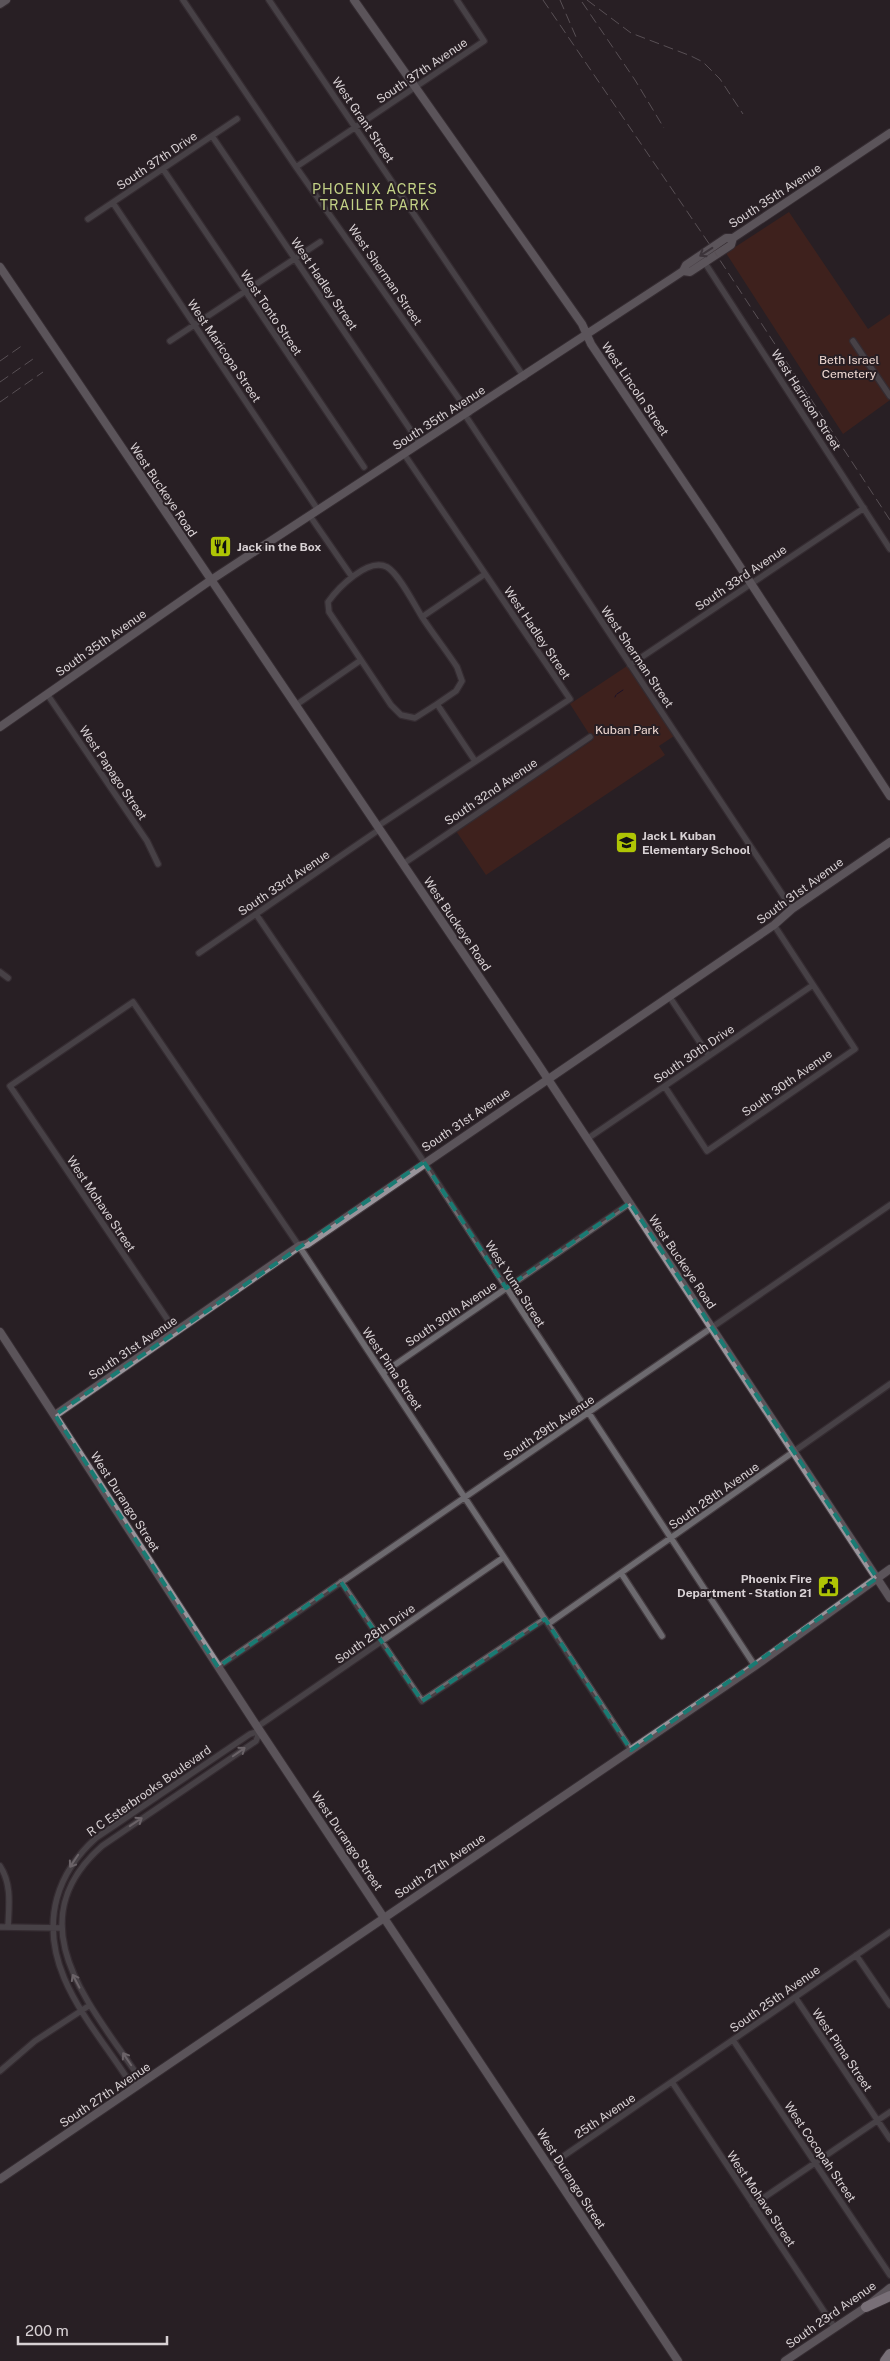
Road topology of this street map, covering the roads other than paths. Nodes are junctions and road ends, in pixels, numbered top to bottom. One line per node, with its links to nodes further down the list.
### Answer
1 (6, 0): 6 (main road)
2 (183, 0): 12 (street, West Sherman Street)
3 (269, 0): 9 (street, West Grant Street)
4 (354, 0): 7 (main road, West Lincoln Street)
5 (457, 0): 7 (street, South 37th Avenue)
6 (0, 4)
7 (416, 88): 9 (street, South 37th Avenue); 24 (main road, West Lincoln Street)
8 (237, 119): 11 (street, South 37th Drive)
9 (356, 128): 12 (street, South 37th Avenue); 27 (street, West Grant Street)
10 (890, 133): 16 (main road, South 35th Avenue)
11 (212, 136): 13 (street, South 37th Drive); 18 (street, West Hadley Street)
12 (296, 167): 29 (street, West Sherman Street)
13 (163, 169): 14 (street, South 37th Drive); 22 (street, West Tonto Street)
14 (113, 203): 15 (street, South 37th Drive); 23 (street, West Maricopa Street)
15 (88, 220)
16 (733, 238): 19 (main road); 21 (main road, South 35th Avenue, one-way to 21)
17 (320, 242): 18 (street)
18 (295, 259): 22 (street); 30 (street, West Hadley Street)
19 (705, 263): 21 (main road); 33 (street, West Harrison Street)
20 (0, 267): 39 (main road, West Buckeye Road)
21 (684, 271): 24 (main road, South 35th Avenue)
22 (245, 292): 23 (street); 32 (street, West Tonto Street)
23 (194, 325): 26 (street); 34 (street, West Maricopa Street)
24 (587, 334): 27 (main road, South 35th Avenue); 40 (main road, West Lincoln Street)
25 (853, 340): 28 (street)
26 (170, 341)
27 (524, 377): 29 (main road, South 35th Avenue)
28 (890, 396)
29 (467, 414): 30 (main road, South 35th Avenue); 43 (street, West Sherman Street)
30 (420, 444): 31 (main road, South 35th Avenue)
31 (404, 454): 34 (main road, South 35th Avenue); 37 (street, West Hadley Street)
32 (364, 467)
33 (864, 508): 36 (street, West Harrison Street); 40 (street, South 33rd Avenue)
34 (318, 510): 35 (main road, South 35th Avenue)
35 (310, 516): 38 (street); 39 (main road, South 35th Avenue)
36 (890, 548)
37 (485, 574): 41 (street); 45 (street, West Hadley Street)
38 (352, 578): 41 (street); 42 (street)
39 (211, 580): 44 (main road, South 35th Avenue); 47 (main road, West Buckeye Road)
40 (750, 582): 43 (street, South 33rd Avenue); 51 (main road, West Lincoln Street)
41 (422, 617): 46 (street)
42 (361, 660): 46 (street); 47 (street)
43 (630, 665): 56 (street, West Sherman Street)
44 (47, 694): 48 (main road, South 35th Avenue); 54 (street, West Papago Street)
45 (570, 699): 50 (street, South 33rd Avenue)
46 (437, 704): 50 (street)
47 (296, 706): 52 (main road, West Buckeye Road)
48 (0, 726)
49 (590, 738): 55 (street, South 32nd Avenue)
50 (475, 761): 52 (street, South 33rd Avenue)
51 (890, 796)
52 (379, 828): 55 (main road, West Buckeye Road); 57 (street, South 33rd Avenue)
53 (890, 842): 56 (main road, South 31st Avenue)
54 (158, 864)
55 (403, 864): 65 (main road, West Buckeye Road)
56 (792, 910): 58 (main road, South 31st Avenue)
57 (256, 914): 59 (street, South 33rd Avenue); 69 (street, West Yuma Street)
58 (774, 925): 62 (street); 63 (main road, South 31st Avenue)
59 (199, 953)
60 (0, 972): 61 (street)
61 (8, 978)
62 (813, 985): 64 (street, South 30th Drive); 67 (street, South 30th Avenue)
63 (669, 996): 64 (street); 65 (main road, South 31st Avenue)
64 (709, 1056): 67 (street, South 30th Drive)
65 (547, 1078): 68 (main road, West Buckeye Road); 69 (main road, South 31st Avenue)
66 (10, 1086): 72 (street, West Pima Street); 76 (street, West Mohave Street)
67 (665, 1086): 68 (street, South 30th Drive)
68 (587, 1139): 70 (main road, West Buckeye Road)
69 (424, 1162): 72 (main road, South 31st Avenue); 73 (street, West Yuma Street)
70 (630, 1204): 73 (street, South 30th Avenue); 74 (main road, West Buckeye Road)
71 (890, 1205): 74 (street, South 29th Avenue)
72 (299, 1246): 76 (main road, South 31st Avenue); 77 (street, West Pima Street)
73 (506, 1288): 77 (street, South 30th Avenue); 79 (street, West Yuma Street)
74 (712, 1328): 79 (street, South 29th Avenue); 81 (main road, West Buckeye Road)
75 (0, 1332): 80 (main road, West Durango Street)
76 (176, 1332): 80 (main road, South 31st Avenue)
77 (383, 1373): 82 (street, West Pima Street)
78 (890, 1384): 81 (street, South 28th Avenue)
79 (588, 1413): 82 (street, South 29th Avenue); 83 (street, West Yuma Street)
80 (55, 1415): 94 (main road, West Durango Street)
81 (794, 1454): 83 (street, South 28th Avenue); 87 (main road, West Buckeye Road)
82 (465, 1498): 84 (street, West Pima Street); 88 (street, South 29th Avenue)
83 (671, 1538): 86 (street, South 28th Avenue); 93 (street, West Yuma Street)
84 (504, 1557): 90 (street, West Pima Street); 92 (street, South 28th Drive)
85 (890, 1569): 87 (main road, South 27th Avenue)
86 (621, 1573): 90 (street, South 28th Avenue); 91 (street)
87 (877, 1578): 89 (main road, West Buckeye Road); 93 (main road, South 27th Avenue)
88 (341, 1582): 92 (street); 94 (street, South 29th Avenue)
89 (890, 1598)
90 (546, 1621): 92 (street, South 28th Avenue); 96 (street, West Pima Street)
91 (662, 1636)
92 (380, 1642): 95 (street, South 28th Drive)
93 (755, 1666): 96 (main road, South 27th Avenue)
94 (218, 1667): 95 (main road, West Durango Street)
95 (258, 1729): 98 (main road, West Durango Street); 101 (street, R C Esterbrooks Boulevard, one-way to 101); 102 (street, R C Esterbrooks Boulevard, one-way to 95)
96 (631, 1750): 98 (main road, South 27th Avenue)
97 (0, 1866): 100 (street)
98 (385, 1918): 112 (main road, South 27th Avenue); 117 (main road, West Durango Street)
99 (0, 1927): 100 (street)
100 (8, 1927): 101 (street)
101 (52, 1928): 102 (street); 108 (street, R C Esterbrooks Boulevard)
102 (62, 1928): 107 (street, R C Esterbrooks Boulevard, one-way to 102)
103 (890, 1932): 104 (street, South 25th Avenue)
104 (856, 1955): 105 (street, South 25th Avenue); 106 (street)
105 (795, 1997): 109 (street, South 25th Avenue); 114 (street, West Pima Street)
106 (890, 2004)
107 (90, 2005): 108 (street); 112 (street, R C Esterbrooks Boulevard, one-way to 107)
108 (82, 2010): 110 (street); 112 (street, R C Esterbrooks Boulevard)
109 (733, 2040): 111 (street, South 25th Avenue); 116 (street, West Cocopah Street)
110 (0, 2071)
111 (672, 2082): 117 (street, 25th Avenue); 119 (street, West Mohave Street)
112 (138, 2086): 118 (main road, South 27th Avenue)
113 (890, 2112): 114 (street)
114 (878, 2120): 115 (street, West Pima Street); 116 (street)
115 (890, 2139)
116 (816, 2163): 119 (street); 120 (street, West Cocopah Street)
117 (549, 2166): 127 (main road, West Durango Street)
118 (0, 2179)
119 (753, 2205): 124 (street, West Mohave Street)
120 (890, 2275)
121 (890, 2288): 123 (main road, South 23rd Avenue)
122 (890, 2296): 123 (highway)
123 (866, 2307): 124 (main road, South 23rd Avenue)
124 (835, 2328): 125 (main road, South 23rd Avenue)
125 (810, 2345): 128 (main road, South 23rd Avenue); 129 (main road)
126 (890, 2354): 130 (highway)
127 (678, 2361)
128 (784, 2361)
129 (791, 2361)
130 (885, 2361)

